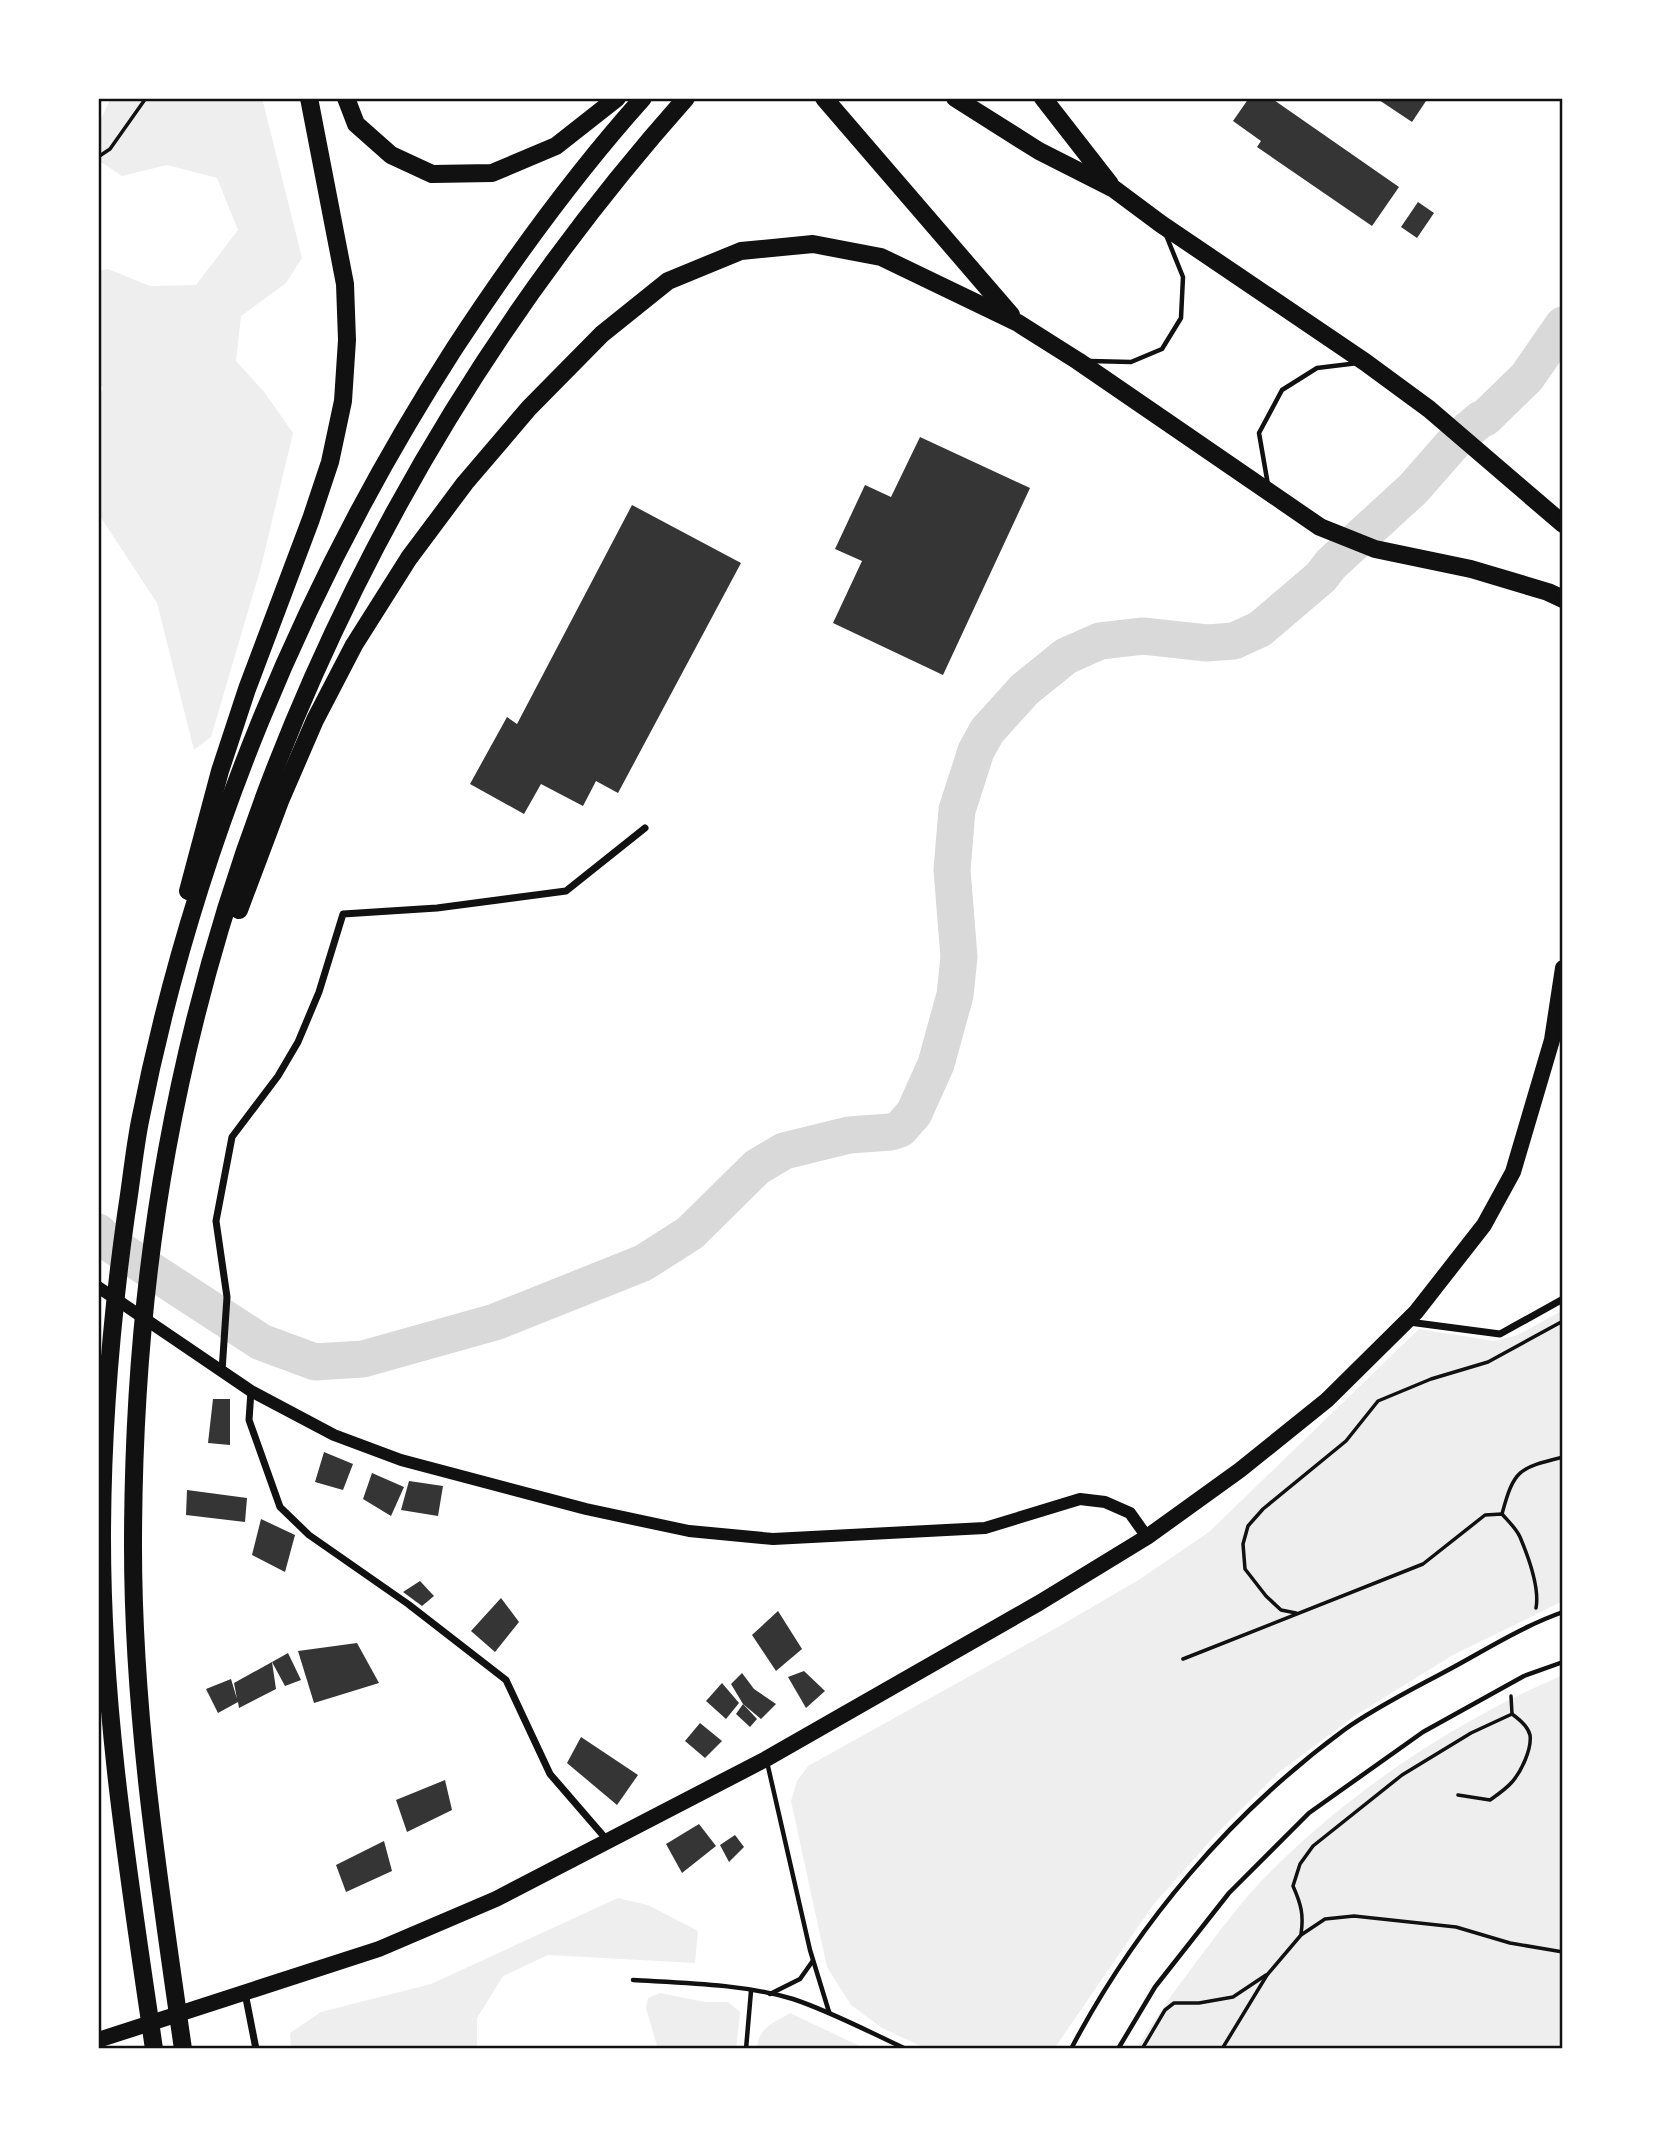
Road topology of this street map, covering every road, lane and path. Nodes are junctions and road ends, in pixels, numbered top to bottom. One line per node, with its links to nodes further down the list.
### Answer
1 (146, 98): 10 (path)
2 (309, 98): 23 (highway)
3 (346, 98): 4 (highway)
4 (617, 98)
5 (643, 98): 23 (highway)
6 (686, 98): 24 (highway)
7 (824, 98): 13 (highway)
8 (955, 98): 11 (highway)
9 (1043, 98): 11 (highway)
10 (98, 157)
11 (1114, 189): 12 (highway)
12 (1161, 224): 14 (lane); 15 (highway)
13 (1018, 323): 14 (highway); 24 (highway)
14 (1078, 361): 16 (highway)
15 (1365, 362): 16 (lane); 17 (highway)
16 (1269, 493): 18 (highway)
17 (1563, 524)
18 (1555, 596): 19 (highway)
19 (1563, 615)
20 (645, 828): 29 (street)
21 (1563, 968): 22 (highway)
22 (1557, 1042): 28 (highway)
23 (139, 1124): 54 (highway)
24 (166, 1155): 55 (highway)
25 (98, 1287): 29 (street)
26 (1563, 1299): 28 (street)
27 (1563, 1321): 35 (path)
28 (1406, 1322): 33 (highway)
29 (222, 1371): 30 (street)
30 (251, 1391): 33 (street); 43 (street)
31 (1563, 1457): 32 (path)
32 (1502, 1514): 35 (path); 36 (path)
33 (1147, 1536): 41 (highway)
34 (1563, 1612): 36 (lane)
35 (1296, 1614): 37 (path)
36 (1532, 1624): 59 (lane)
37 (1183, 1659)
38 (1563, 1661): 39 (lane)
39 (1511, 1684): 40 (path); 60 (lane)
40 (1512, 1714): 42 (path); 44 (path)
41 (766, 1759): 43 (highway); 46 (lane)
42 (1458, 1796)
43 (607, 1840): 50 (highway)
44 (1301, 1936): 45 (path); 47 (path)
45 (1563, 1952)
46 (813, 1961): 51 (lane); 52 (lane)
47 (1270, 1971): 61 (path); 62 (path)
48 (633, 1980): 49 (lane)
49 (751, 1991): 51 (lane); 57 (lane)
50 (245, 1992): 53 (highway); 56 (street)
51 (769, 1994): 52 (lane)
52 (829, 2012): 58 (lane)
53 (103, 2038)
54 (154, 2049)
55 (183, 2049)
56 (256, 2049)
57 (746, 2049)
58 (906, 2049)
59 (1071, 2049)
60 (1118, 2049)
61 (1142, 2049)
62 (1222, 2049)

